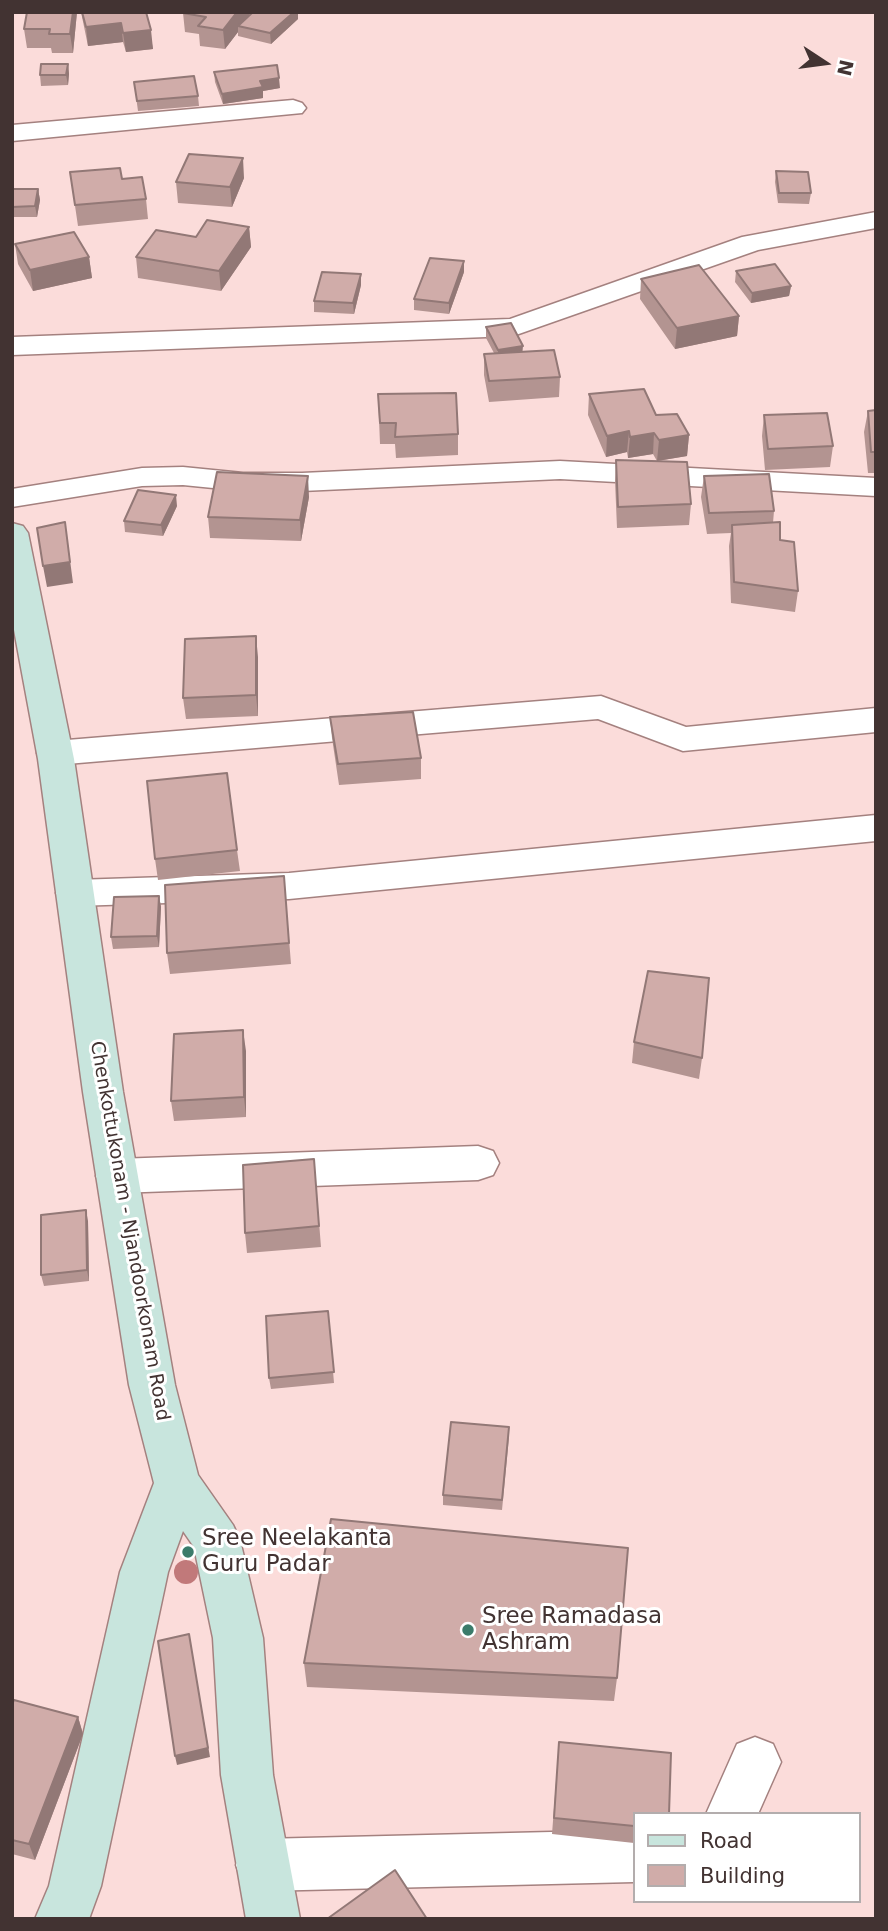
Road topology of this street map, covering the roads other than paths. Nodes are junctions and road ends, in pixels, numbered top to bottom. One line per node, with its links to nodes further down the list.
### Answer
1 (293, 108): 2 (street)
2 (12, 134)
3 (874, 221): 4 (street)
4 (12, 346)
5 (876, 487): 6 (street)
6 (12, 498)
7 (12, 533): 9 (main road, Chenkottukonam - Njandoorkonam Road)
8 (876, 720): 9 (street)
9 (55, 753): 11 (main road, Chenkottukonam - Njandoorkonam Road)
10 (876, 828): 11 (street)
11 (75, 893): 13 (main road, Chenkottukonam - Njandoorkonam Road)
12 (478, 1163): 13 (street)
13 (117, 1176): 14 (main road, Chenkottukonam - Njandoorkonam Road)
14 (177, 1483): 18 (main road); 19 (main road)
15 (755, 1762): 16 (street)
16 (733, 1812)
17 (632, 1856): 18 (street)
18 (262, 1865): 20 (main road)
19 (62, 1919)
20 (273, 1919)

